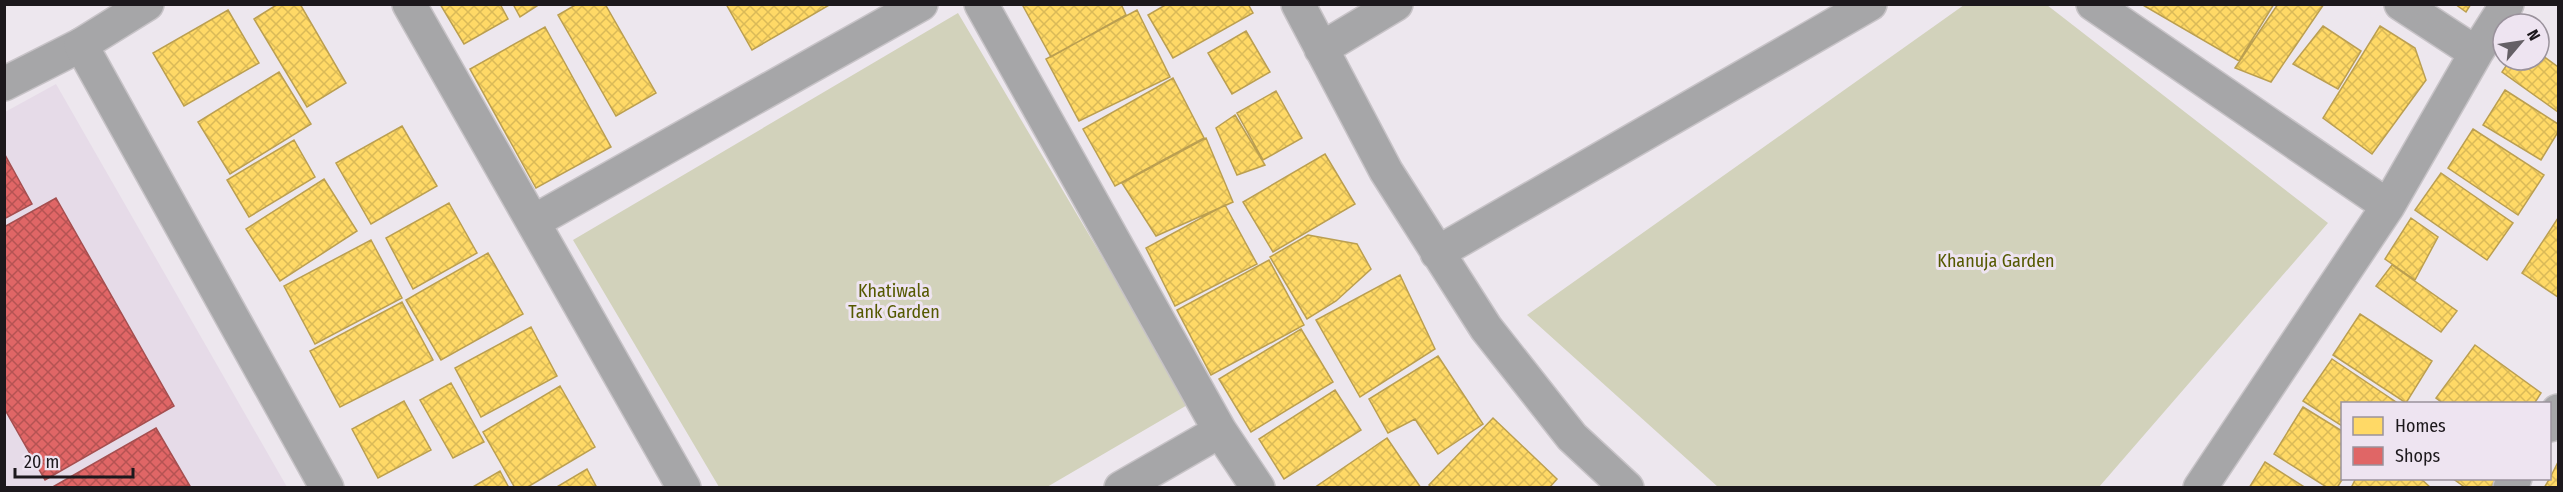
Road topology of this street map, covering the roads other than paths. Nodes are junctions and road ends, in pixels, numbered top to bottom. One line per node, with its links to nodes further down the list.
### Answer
1 (147, 4): 11 (street)
2 (409, 4): 16 (street)
3 (921, 4): 16 (street)
4 (981, 4): 18 (street)
5 (1298, 4): 12 (street)
6 (1396, 4): 12 (street)
7 (1869, 4): 17 (street)
8 (2093, 4): 15 (street)
9 (2401, 4): 13 (street)
10 (2507, 4): 13 (street)
11 (81, 45): 14 (street); 19 (street)
12 (1321, 49): 17 (street)
13 (2476, 53): 15 (street)
14 (4, 84)
15 (2388, 206): 24 (street)
16 (533, 222): 20 (street)
17 (1437, 253): 23 (street)
18 (1220, 431): 21 (street); 22 (street)
19 (327, 488)
20 (684, 488)
21 (1121, 488)
22 (1258, 488)
23 (1627, 488)
24 (2200, 488)

